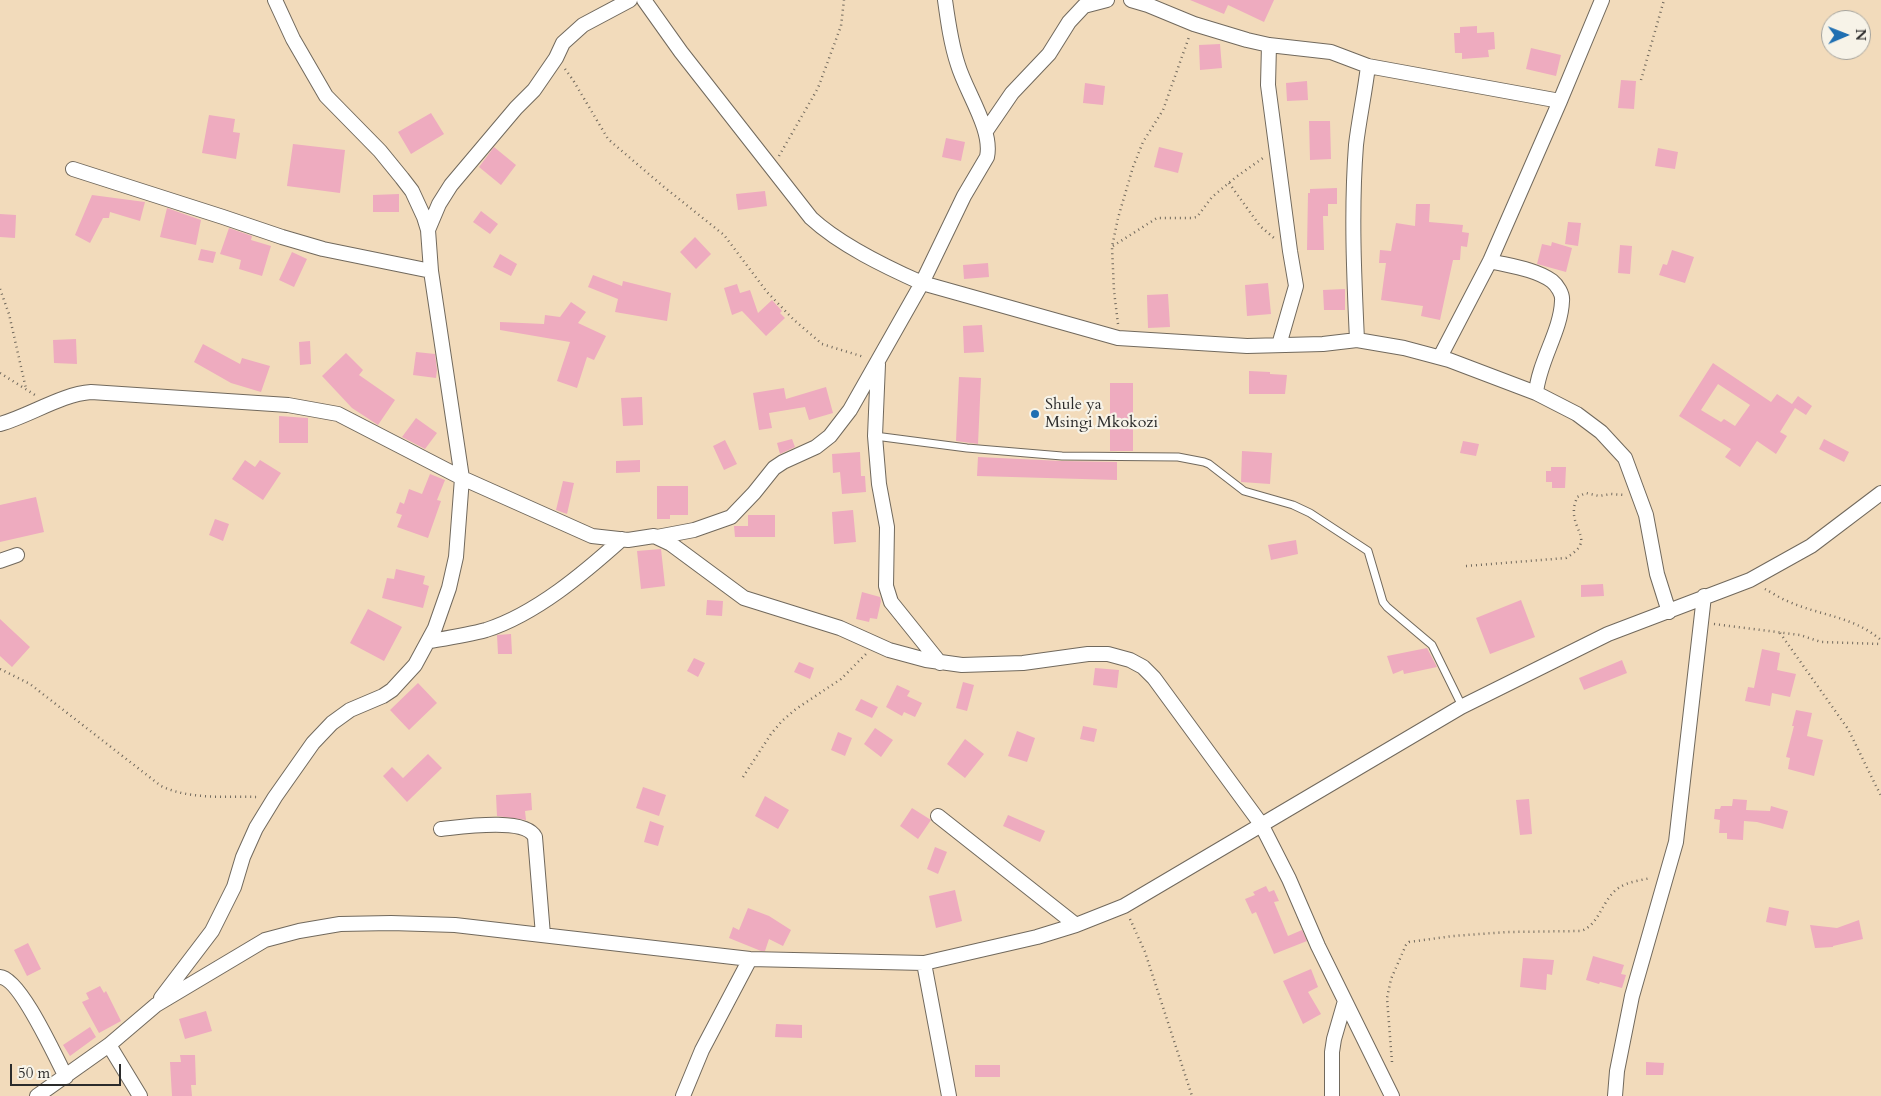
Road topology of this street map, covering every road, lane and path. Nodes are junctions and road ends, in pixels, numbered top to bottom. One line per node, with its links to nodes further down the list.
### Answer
1 (275, 0): 22 (street)
2 (630, 0): 13 (street)
3 (644, 0): 19 (street)
4 (844, 0): 19 (path)
5 (945, 0): 17 (street)
6 (1107, 0): 17 (street)
7 (1130, 0): 10 (street)
8 (1602, 0): 16 (street)
9 (1664, 0): 15 (path)
10 (1160, 5): 11 (street)
11 (1194, 24): 12 (street); 23 (path)
12 (1269, 45): 14 (street); 18 (street)
13 (556, 58): 22 (street); 33 (path)
14 (1368, 66): 16 (street); 30 (street)
15 (1641, 80)
16 (1560, 101): 25 (street)
17 (986, 131): 27 (street)
18 (1277, 150): 21 (path); 24 (street)
19 (773, 167): 27 (street)
20 (73, 169): 26 (street)
21 (1230, 183): 23 (path); 24 (path)
22 (428, 230): 26 (street)
23 (1112, 247): 29 (path)
24 (1290, 251): 31 (street)
25 (1490, 261): 32 (street); 36 (street)
26 (431, 271): 40 (street)
27 (922, 283): 29 (street); 33 (street)
28 (0, 289): 35 (path)
29 (1118, 338): 31 (street)
30 (1356, 340): 31 (street); 32 (street)
31 (1279, 345)
32 (1440, 357): 36 (street)
33 (878, 361): 39 (street); 43 (street)
34 (0, 373): 35 (path)
35 (26, 389): 37 (path)
36 (1536, 393): 41 (street)
37 (48, 405): 38 (street); 40 (street)
38 (0, 424)
39 (875, 436): 56 (street); 58 (lane)
40 (462, 478): 44 (street); 53 (street)
41 (1636, 486): 47 (path); 50 (street)
42 (1881, 493): 48 (street)
43 (657, 537): 44 (street); 55 (street)
44 (622, 540): 53 (street)
45 (17, 556): 46 (street)
46 (0, 561)
47 (1466, 566)
48 (1750, 580): 49 (street); 54 (path)
49 (1704, 596): 50 (street); 51 (street)
50 (1669, 612): 58 (street)
51 (1702, 623): 52 (path); 65 (street)
52 (1780, 633): 54 (path); 60 (path)
53 (430, 640): 61 (street)
54 (1881, 642)
55 (876, 644): 56 (street); 59 (path)
56 (940, 663): 63 (street)
57 (0, 669): 61 (path)
58 (1462, 706): 63 (street)
59 (743, 777)
60 (1881, 796)
61 (275, 797): 73 (street)
62 (938, 816): 67 (street)
63 (1261, 824): 66 (street); 72 (street)
64 (441, 829): 68 (street)
65 (1667, 874): 75 (path); 84 (street)
66 (1124, 906): 67 (street); 81 (path)
67 (1076, 925): 70 (street)
68 (543, 935): 69 (street); 73 (street)
69 (750, 959): 70 (street); 79 (street)
70 (924, 963): 80 (street)
71 (0, 977): 76 (street)
72 (1345, 1001): 82 (street); 83 (street)
73 (156, 1005): 74 (street)
74 (109, 1045): 76 (street); 78 (street)
75 (1393, 1069)
76 (66, 1076): 77 (street)
77 (37, 1096)
78 (140, 1096)
79 (683, 1096)
80 (949, 1096)
81 (1192, 1096)
82 (1332, 1096)
83 (1392, 1096)
84 (1615, 1096)

